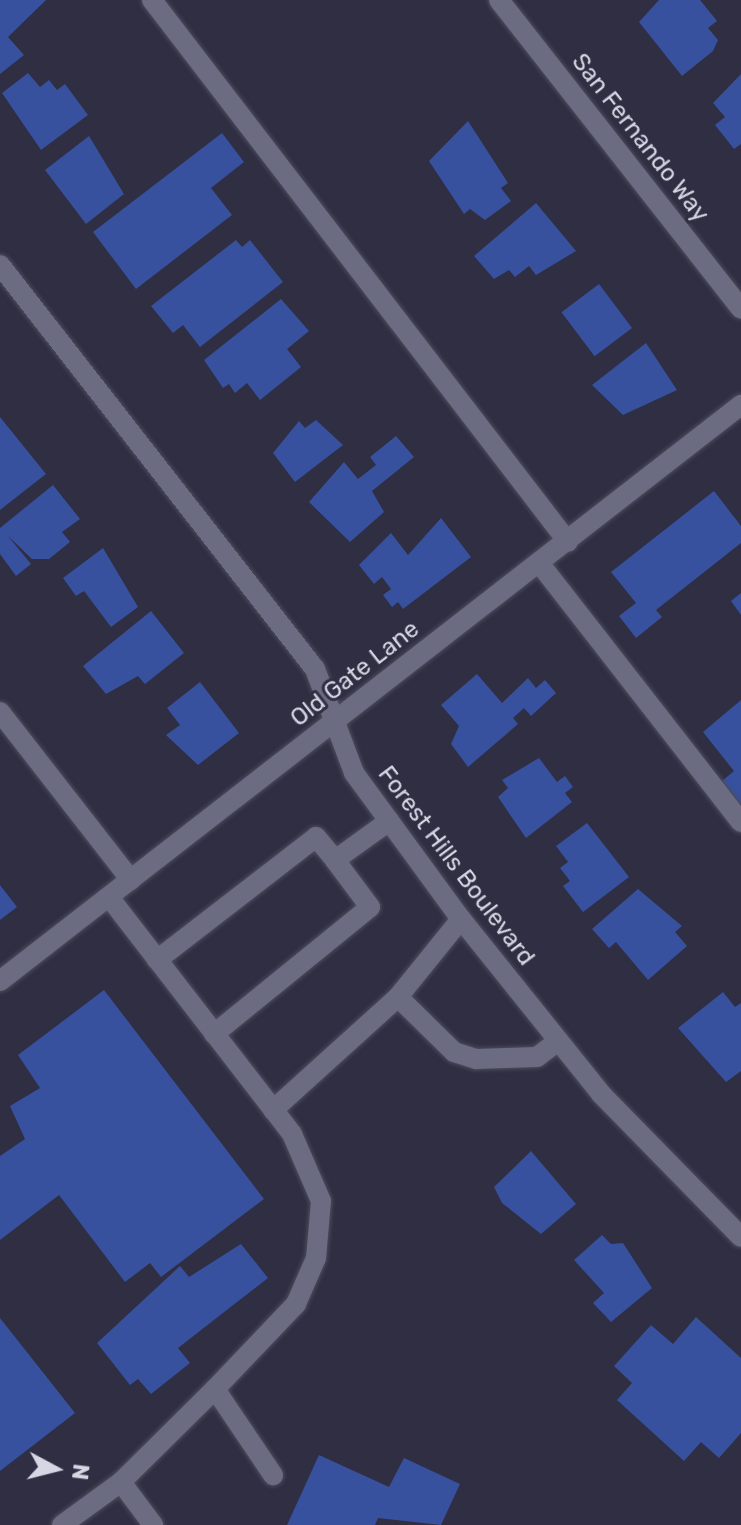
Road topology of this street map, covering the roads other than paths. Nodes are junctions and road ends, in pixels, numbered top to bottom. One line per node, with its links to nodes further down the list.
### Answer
1 (152, 0): 6 (street)
2 (499, 0): 4 (street, San Fernando Way)
3 (0, 265): 9 (street, Forest Hills Boulevard)
4 (741, 309)
5 (741, 405): 6 (street, Old Gate Lane)
6 (568, 542): 7 (street, Old Gate Lane)
7 (540, 564): 9 (street, Old Gate Lane); 11 (street)
8 (0, 712): 13 (street)
9 (335, 722): 10 (street, Forest Hills Boulevard); 13 (street, Old Gate Lane)
10 (389, 821): 12 (street); 15 (street, Forest Hills Boulevard)
11 (741, 822)
12 (335, 860): 16 (street); 19 (street)
13 (131, 880): 14 (street, Old Gate Lane)
14 (109, 897): 16 (street); 17 (street, Old Gate Lane)
15 (461, 919): 18 (street); 20 (street, Forest Hills Boulevard)
16 (157, 960): 19 (street)
17 (0, 981)
18 (398, 997): 20 (street); 21 (street)
19 (214, 1034): 21 (street)
20 (558, 1041): 22 (street, Forest Hills Boulevard)
21 (273, 1110): 23 (street)
22 (741, 1237)
23 (215, 1389): 24 (street); 25 (street)
24 (273, 1475)
25 (121, 1482): 26 (street); 27 (street)
26 (62, 1525)
27 (153, 1525)

